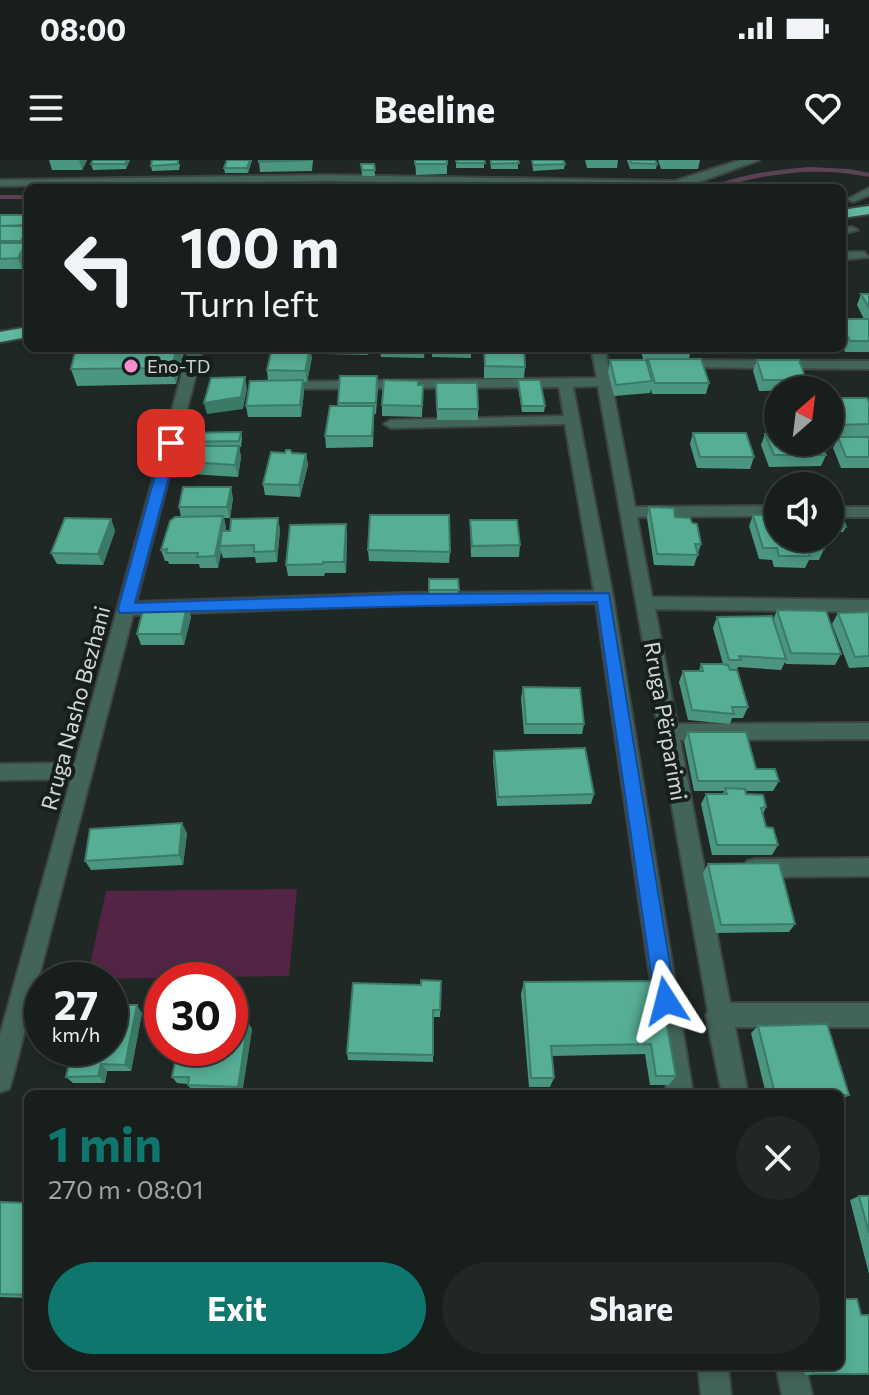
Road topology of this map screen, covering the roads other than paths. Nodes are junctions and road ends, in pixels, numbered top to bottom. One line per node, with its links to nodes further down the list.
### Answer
1 (754, 160): 2 (street)
2 (0, 183)
3 (869, 191): 5 (street)
4 (869, 197): 5 (highway)
5 (847, 200)
6 (869, 210): 7 (highway)
7 (846, 213)
8 (846, 256): 9 (street)
9 (864, 256)
10 (24, 320): 11 (highway)
11 (0, 323)
12 (24, 333): 13 (highway)
13 (0, 337)
14 (196, 352): 29 (street, Rruga Nasho Bezhani)
15 (605, 364): 18 (street); 23 (street, Rruga Përparimi)
16 (664, 364): 17 (street)
17 (869, 365)
18 (565, 383): 19 (street); 20 (street, Rruga Përparimi)
19 (265, 386)
20 (574, 420): 21 (street); 26 (street, Rruga Përparimi)
21 (391, 424)
22 (764, 511): 23 (street)
23 (627, 512): 27 (street, Rruga Përparimi)
24 (844, 512): 25 (street)
25 (869, 512)
26 (604, 597): 29 (street); 39 (street, Rruga Përparimi)
27 (646, 603): 28 (street); 31 (street, Rruga Përparimi)
28 (869, 606)
29 (126, 609): 32 (street, Rruga Nasho Bezhani)
30 (869, 731): 31 (street)
31 (669, 732): 34 (street, Rruga Përparimi)
32 (82, 771): 33 (street); 38 (street, Rruga Nasho Bezhani)
33 (0, 772)
34 (691, 867): 35 (street); 36 (street, Rruga Përparimi)
35 (869, 867)
36 (718, 1015): 37 (street); 40 (street, Rruga Përparimi)
37 (869, 1015)
38 (0, 1080)
39 (679, 1090)
40 (734, 1090)
41 (713, 1370): 43 (street)
42 (792, 1370): 44 (street)
43 (716, 1395)
44 (797, 1395)

